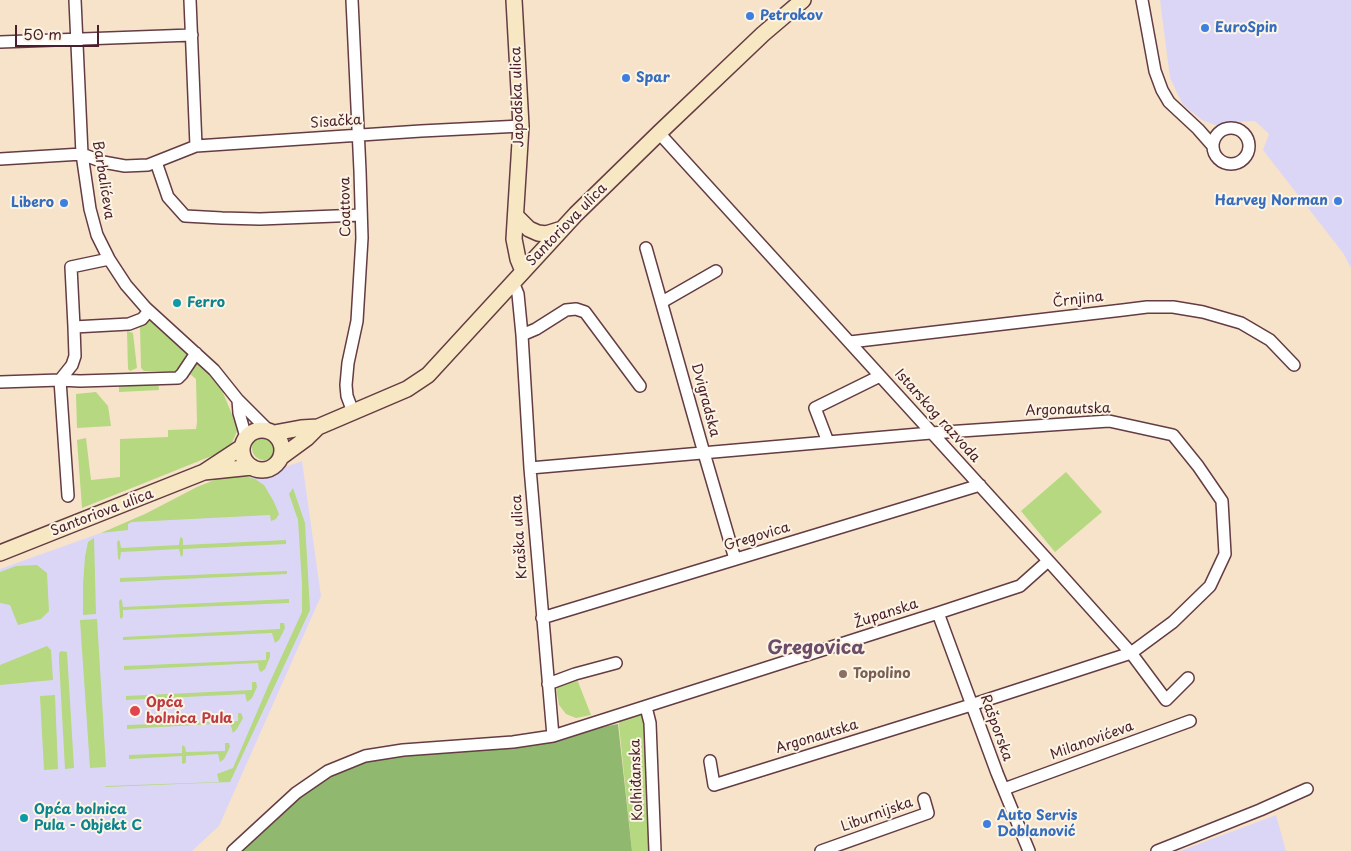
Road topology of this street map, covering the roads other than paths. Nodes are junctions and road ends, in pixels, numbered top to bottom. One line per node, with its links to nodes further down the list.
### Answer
1 (75, 0): 8 (street, Barbalićeva)
2 (190, 0): 7 (street)
3 (352, 0): 14 (street, Coattova)
4 (514, 0): 10 (main road, Japodska ulica)
5 (804, 0): 13 (main road, Santoriova ulica)
6 (1142, 0): 11 (street)
7 (192, 35): 8 (street); 15 (street)
8 (77, 40): 9 (street); 17 (street, Barbalićeva)
9 (0, 42)
10 (521, 126): 14 (street, Sisačka); 21 (main road, Japodska ulica)
11 (1198, 129): 12 (street); 16 (street)
12 (1220, 131): 16 (street); 16 (street)
13 (659, 133): 22 (main road, Santoriova ulica); 32 (street, Istarskog razvoda)
14 (358, 136): 15 (street, Sisačka); 20 (street, Coattova)
15 (196, 146): 19 (street, Sisačka)
16 (1213, 146)
17 (82, 154): 18 (street); 19 (street, Sisačka); 24 (street, Barbalićeva)
18 (0, 159)
19 (156, 162): 20 (street)
20 (361, 215): 40 (street, Coattova)
21 (516, 220): 22 (main road); 25 (main road, Japodska ulica)
22 (562, 229): 25 (main road, Santoriova ulica)
23 (646, 248): 28 (street, Dvigradska)
24 (109, 259): 29 (street, Barbalićeva); 30 (street)
25 (525, 269): 27 (main road, Santoriova ulica)
26 (716, 272): 28 (street)
27 (513, 282): 31 (street, Kraška ulica); 40 (main road, Santoriova ulica)
28 (662, 302): 46 (street, Dvigradska)
29 (149, 311): 30 (street); 33 (street, Barbalićeva)
30 (74, 327): 36 (street)
31 (522, 334): 38 (street); 49 (street, Kraška ulica)
32 (850, 342): 34 (street, Črnjina); 35 (street, Istarskog razvoda)
33 (196, 353): 36 (street); 39 (street, Barbalićeva)
34 (1294, 365)
35 (880, 376): 43 (street, Istarskog razvoda); 45 (street)
36 (60, 380): 37 (street); 52 (street)
37 (0, 382)
38 (640, 386)
39 (238, 400): 42 (street, Barbalićeva); 44 (street, Barbalićeva)
40 (353, 412): 41 (main road, Santoriova ulica)
41 (318, 427): 42 (main road, Santoriova ulica); 47 (main road, Santoriova ulica)
42 (271, 432): 44 (main road); 47 (main road)
43 (931, 433): 45 (street, Argonautska); 51 (street, Istarskog razvoda); 58 (street, Argonautska)
44 (244, 442): 48 (main road); 50 (main road, Santoriova ulica)
45 (828, 442): 46 (street, Argonautska)
46 (704, 453): 49 (street, Argonautska); 54 (street, Dvigradska)
47 (281, 457): 48 (main road)
48 (252, 467): 50 (main road, Santoriova ulica)
49 (530, 468): 57 (street, Kraška ulica)
50 (204, 472): 53 (main road, Santoriova ulica)
51 (980, 485): 54 (street, Gregovica); 55 (street, Istarskog razvoda)
52 (68, 496)
53 (0, 553)
54 (736, 559): 57 (street, Gregovica)
55 (1048, 561): 56 (street, Županska); 58 (street, Istarskog razvoda)
56 (938, 613): 62 (street, Rašporska); 63 (street, Županska)
57 (542, 618): 61 (street, Kraška ulica)
58 (1131, 653): 60 (street, Istarskog razvoda); 62 (street, Argonautska)
59 (616, 663): 61 (street)
60 (1188, 678)
61 (548, 684): 65 (street, Kraška ulica)
62 (971, 705): 66 (street, Argonautska); 67 (street, Rašporska)
63 (646, 708): 65 (street, Županska); 71 (street, Kolhiđanska)
64 (1190, 721): 67 (street, Milanovićeva)
65 (553, 736): 70 (street, Županska)
66 (710, 762)
67 (1004, 789): 73 (street, Rašporska)
68 (1307, 789): 74 (street)
69 (924, 799): 72 (street, Liburnijska)
70 (234, 851)
71 (655, 851)
72 (821, 851)
73 (1028, 851)
74 (1157, 851)

